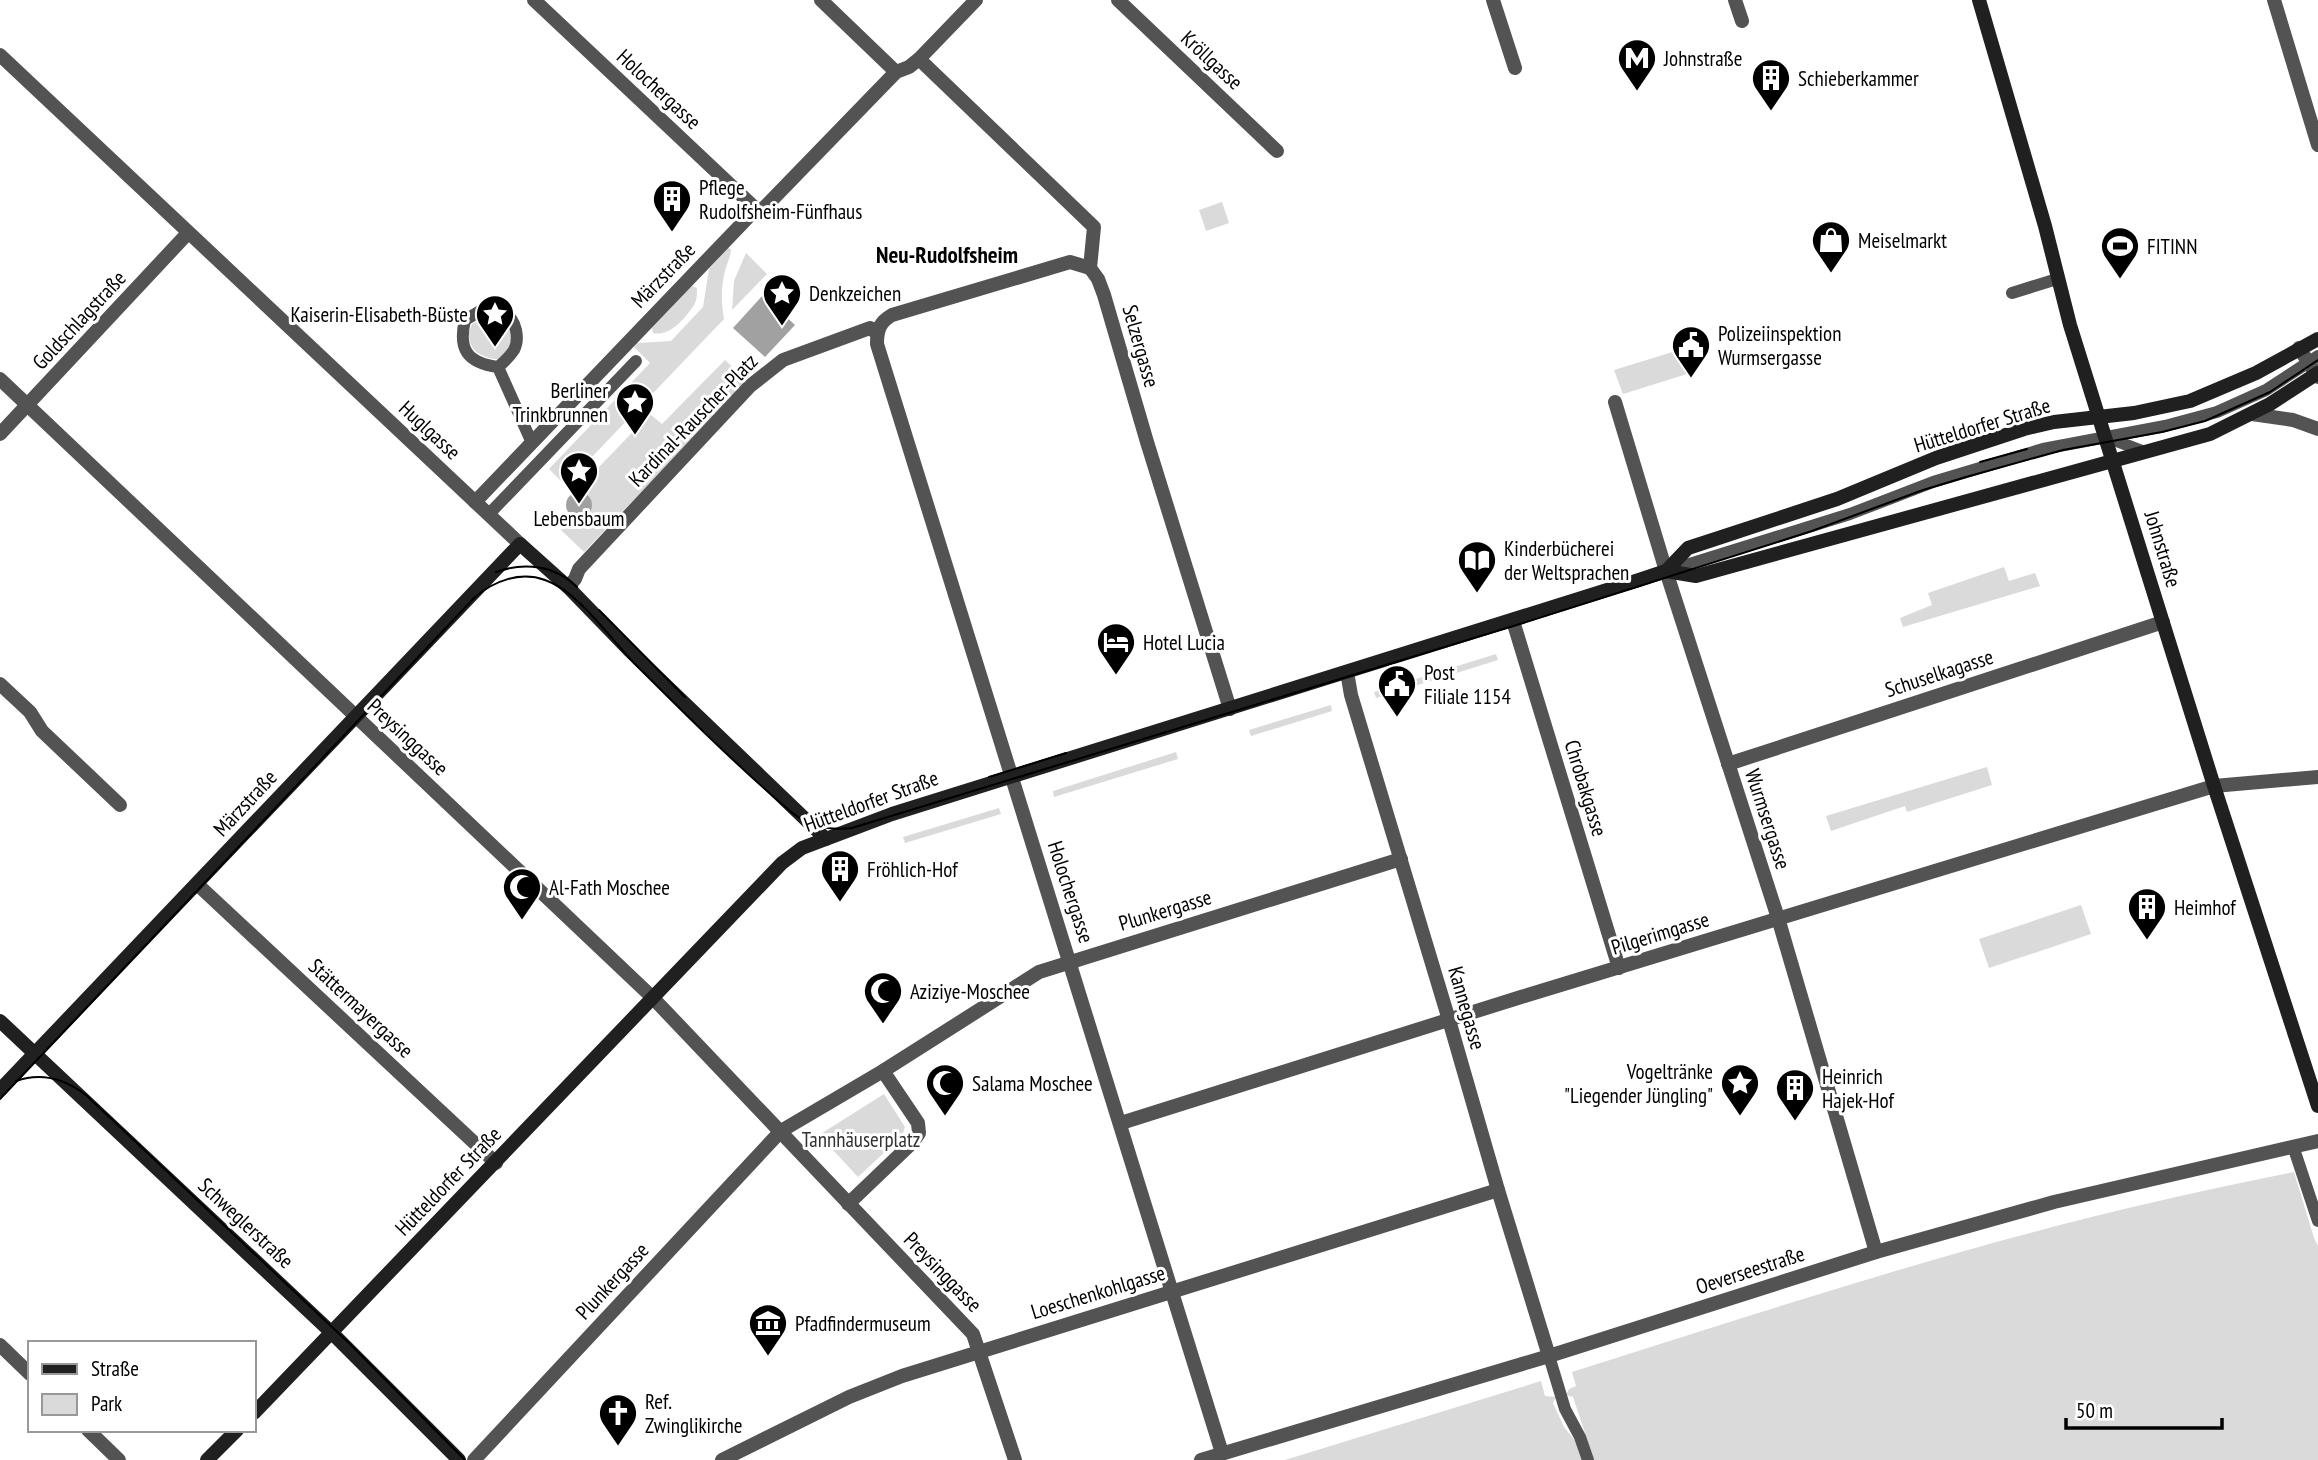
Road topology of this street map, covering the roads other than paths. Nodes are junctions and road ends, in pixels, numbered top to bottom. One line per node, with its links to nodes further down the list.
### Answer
1 (534, 0): 16 (street, Holochergasse)
2 (821, 0): 13 (street)
3 (976, 0): 11 (street, Märzstraße)
4 (1118, 0): 15 (street, Kröllgasse)
5 (1493, 0): 12 (street)
6 (1735, 0): 9 (street)
7 (1979, 0): 19 (main road, Johnstraße)
8 (2274, 0): 14 (street)
9 (1742, 21)
10 (0, 55): 17 (street, Huglgasse)
11 (919, 59): 13 (street, Märzstraße); 18 (street)
12 (1515, 68)
13 (896, 72): 16 (street, Märzstraße)
14 (2318, 145)
15 (1277, 151)
16 (756, 209): 35 (street, Märzstraße)
17 (188, 233): 29 (street, Goldschlagstraße); 38 (street, Huglgasse)
18 (1090, 268): 21 (street); 47 (street, Selzergasse)
19 (2057, 279): 20 (lane); 31 (main road, Johnstraße)
20 (2012, 293)
21 (877, 338): 42 (street, Kardinal-Rauscher-Platz); 50 (street, Holochergasse)
22 (2318, 339): 23 (main road, Hütteldorfer Straße)
23 (2300, 348): 26 (street); 31 (main road, Hütteldorfer Straße)
24 (636, 360): 39 (lane)
25 (498, 367): 25 (lane); 35 (lane)
26 (2316, 369): 30 (main road, Hütteldorfer Straße); 34 (lane, Hütteldorfer Straße)
27 (0, 379): 29 (street, Preysinggasse)
28 (1615, 401): 41 (street, Wurmsergasse)
29 (28, 405): 33 (street, Goldschlagstraße); 48 (street, Preysinggasse)
30 (2252, 414): 32 (street); 36 (main road, Hütteldorfer Straße)
31 (2099, 417): 34 (main road, Johnstraße); 41 (main road, Hütteldorfer Straße)
32 (2318, 429)
33 (0, 434)
34 (2106, 437): 36 (lane); 37 (main road, Johnstraße); 41 (lane, Hütteldorfer Straße)
35 (531, 443): 38 (street, Märzstraße)
36 (2145, 452): 37 (main road, Hütteldorfer Straße)
37 (2113, 460): 41 (main road, Hütteldorfer Straße); 44 (main road, Johnstraße)
38 (475, 502): 39 (street, Huglgasse)
39 (489, 514): 40 (street, Huglgasse)
40 (520, 544): 42 (main road, Huglgasse); 48 (main road, Märzstraße)
41 (1666, 571): 43 (main road, Hütteldorfer Straße); 49 (street, Wurmsergasse)
42 (568, 587): 54 (main road, Huglgasse)
43 (1513, 621): 45 (main road, Hütteldorfer Straße); 59 (street, Chrobakgasse)
44 (2163, 622): 49 (street, Schuselkagasse); 52 (main road, Johnstraße)
45 (1347, 672): 47 (main road, Hütteldorfer Straße); 55 (street, Kannegasse)
46 (0, 684): 53 (street)
47 (1230, 709): 50 (main road, Hütteldorfer Straße)
48 (355, 716): 56 (main road, Märzstraße); 60 (street, Preysinggasse)
49 (1728, 764): 57 (street, Wurmsergasse)
50 (1012, 775): 54 (main road, Hütteldorfer Straße); 58 (street, Holochergasse)
51 (2318, 777): 52 (street, Pilgerimgasse)
52 (2214, 786): 57 (street, Pilgerimgasse); 66 (main road, Johnstraße)
53 (120, 804)
54 (826, 839): 60 (main road, Hütteldorfer Straße)
55 (1401, 859): 58 (street, Plunkergasse); 61 (street, Kannegasse)
56 (197, 884): 63 (main road, Märzstraße); 71 (street, Stättermayergasse)
57 (1777, 918): 59 (street, Pilgerimgasse); 75 (street, Wurmsergasse)
58 (1071, 961): 64 (street, Plunkergasse); 67 (street, Holochergasse)
59 (1619, 968): 61 (street, Pilgerimgasse)
60 (652, 997): 68 (street, Preysinggasse); 71 (main road, Hütteldorfer Straße)
61 (1449, 1020): 67 (street, Pilgerimgasse); 72 (street, Kannegasse)
62 (0, 1021): 63 (main road, Schweglerstraße)
63 (34, 1053): 65 (main road, Märzstraße); 77 (main road, Schweglerstraße)
64 (883, 1071): 68 (street); 73 (street)
65 (0, 1090)
66 (2318, 1106)
67 (1121, 1123): 76 (street, Holochergasse)
68 (781, 1131): 73 (street); 90 (street, Plunkergasse)
69 (2318, 1141): 70 (street, Oeverseestraße)
70 (2293, 1146): 74 (lane); 75 (street, Oeverseestraße)
71 (496, 1163): 77 (main road, Hütteldorfer Straße)
72 (1498, 1190): 76 (street, Loeschenkohlgasse); 80 (street, Kannegasse)
73 (848, 1203): 79 (street, Preysinggasse)
74 (2318, 1221)
75 (1875, 1252): 80 (street, Oeverseestraße)
76 (1173, 1291): 79 (street, Loeschenkohlgasse); 85 (street, Holochergasse)
77 (332, 1333): 82 (main road, Hütteldorfer Straße); 89 (main road, Schweglerstraße)
78 (0, 1345): 81 (street)
79 (979, 1351): 86 (street, Loeschenkohlgasse); 92 (street, Preysinggasse)
80 (1549, 1356): 85 (street, Oeverseestraße); 94 (lane)
81 (28, 1372)
82 (256, 1411)
83 (90, 1432): 87 (street)
84 (235, 1432): 88 (main road)
85 (1222, 1453): 93 (street, Oeverseestraße)
86 (746, 1455): 91 (street, Loeschenkohlgasse)
87 (119, 1460)
88 (207, 1460)
89 (458, 1460)
90 (474, 1460)
91 (722, 1460)
92 (1015, 1460)
93 (1201, 1460)
94 (1588, 1460)

